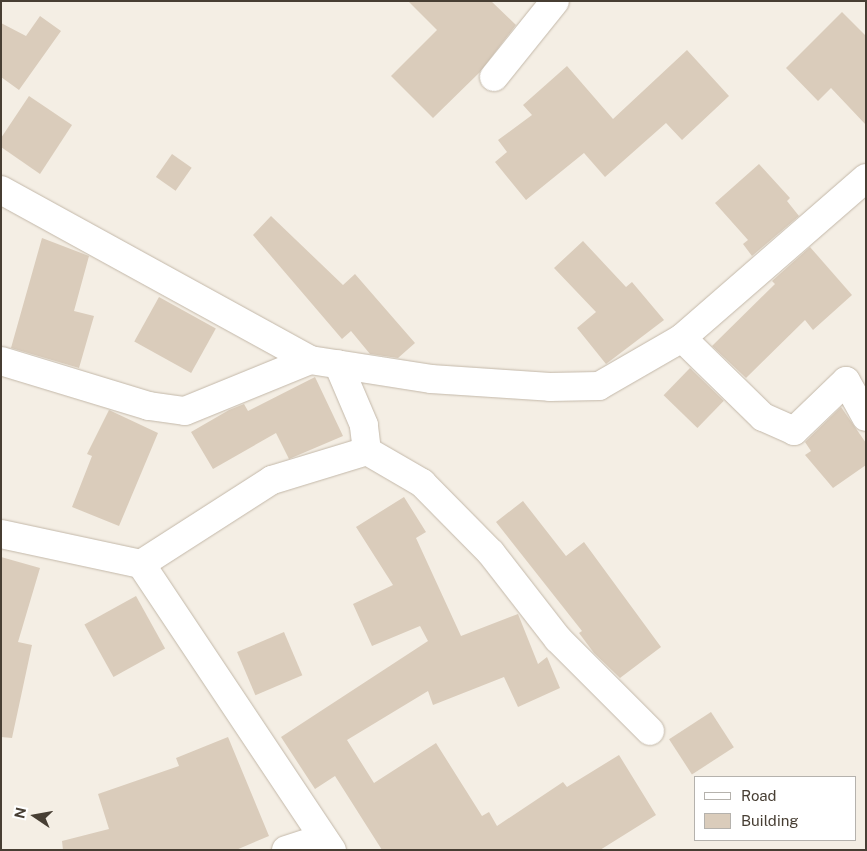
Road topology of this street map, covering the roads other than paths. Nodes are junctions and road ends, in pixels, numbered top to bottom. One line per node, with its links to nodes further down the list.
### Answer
1 (555, 1): 2 (street)
2 (494, 77)
3 (866, 178): 5 (street)
4 (1, 190): 6 (street)
5 (682, 338): 8 (street); 9 (street)
6 (310, 360): 7 (street); 8 (street)
7 (1, 361)
8 (338, 364): 10 (street)
9 (866, 417)
10 (367, 451): 12 (street); 13 (street)
11 (1, 534): 12 (street)
12 (141, 564): 14 (street)
13 (650, 731)
14 (327, 844): 15 (street)
15 (286, 850)

